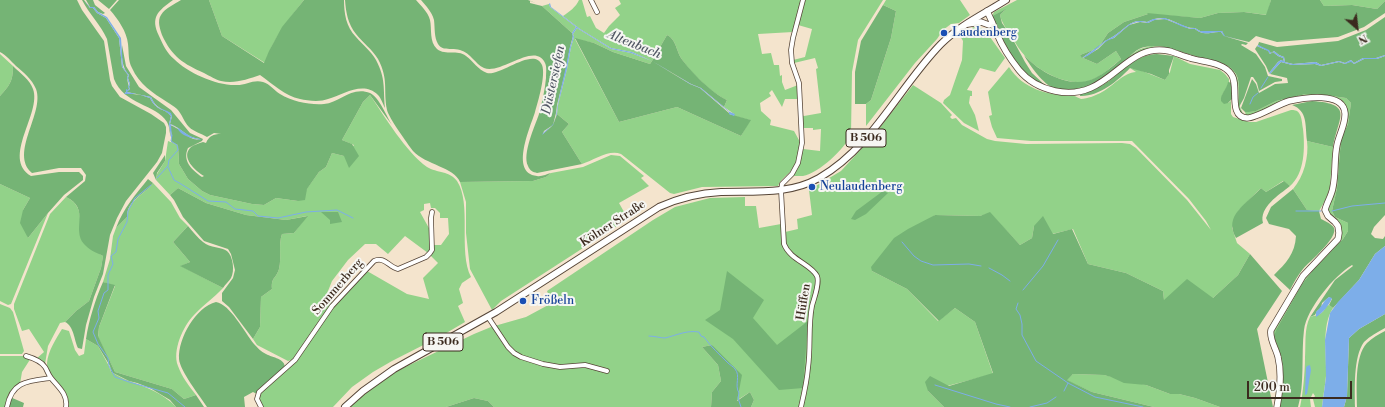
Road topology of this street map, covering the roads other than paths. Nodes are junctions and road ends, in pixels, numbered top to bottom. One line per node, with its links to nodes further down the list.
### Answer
1 (591, 0): 4 (street)
2 (803, 0): 9 (street)
3 (1006, 0): 5 (main road, B 506)
4 (597, 12)
5 (985, 13): 6 (main road, B 506); 7 (main road); 8 (main road)
6 (966, 24): 7 (main road); 11 (main road, B 506)
7 (989, 25): 8 (main road)
8 (997, 33): 22 (main road)
9 (789, 176): 10 (street); 11 (street)
10 (794, 180)
11 (781, 190): 13 (main road, Kölner Straße / B 506); 21 (street, Hüffen)
12 (432, 212): 19 (street, Sommerberg)
13 (492, 314): 15 (street); 20 (main road, B 506)
14 (26, 356): 16 (street)
15 (607, 371)
16 (51, 378): 17 (street); 18 (street)
17 (7, 407)
18 (66, 407)
19 (261, 407)
20 (345, 407)
21 (801, 407)
22 (1277, 407)

